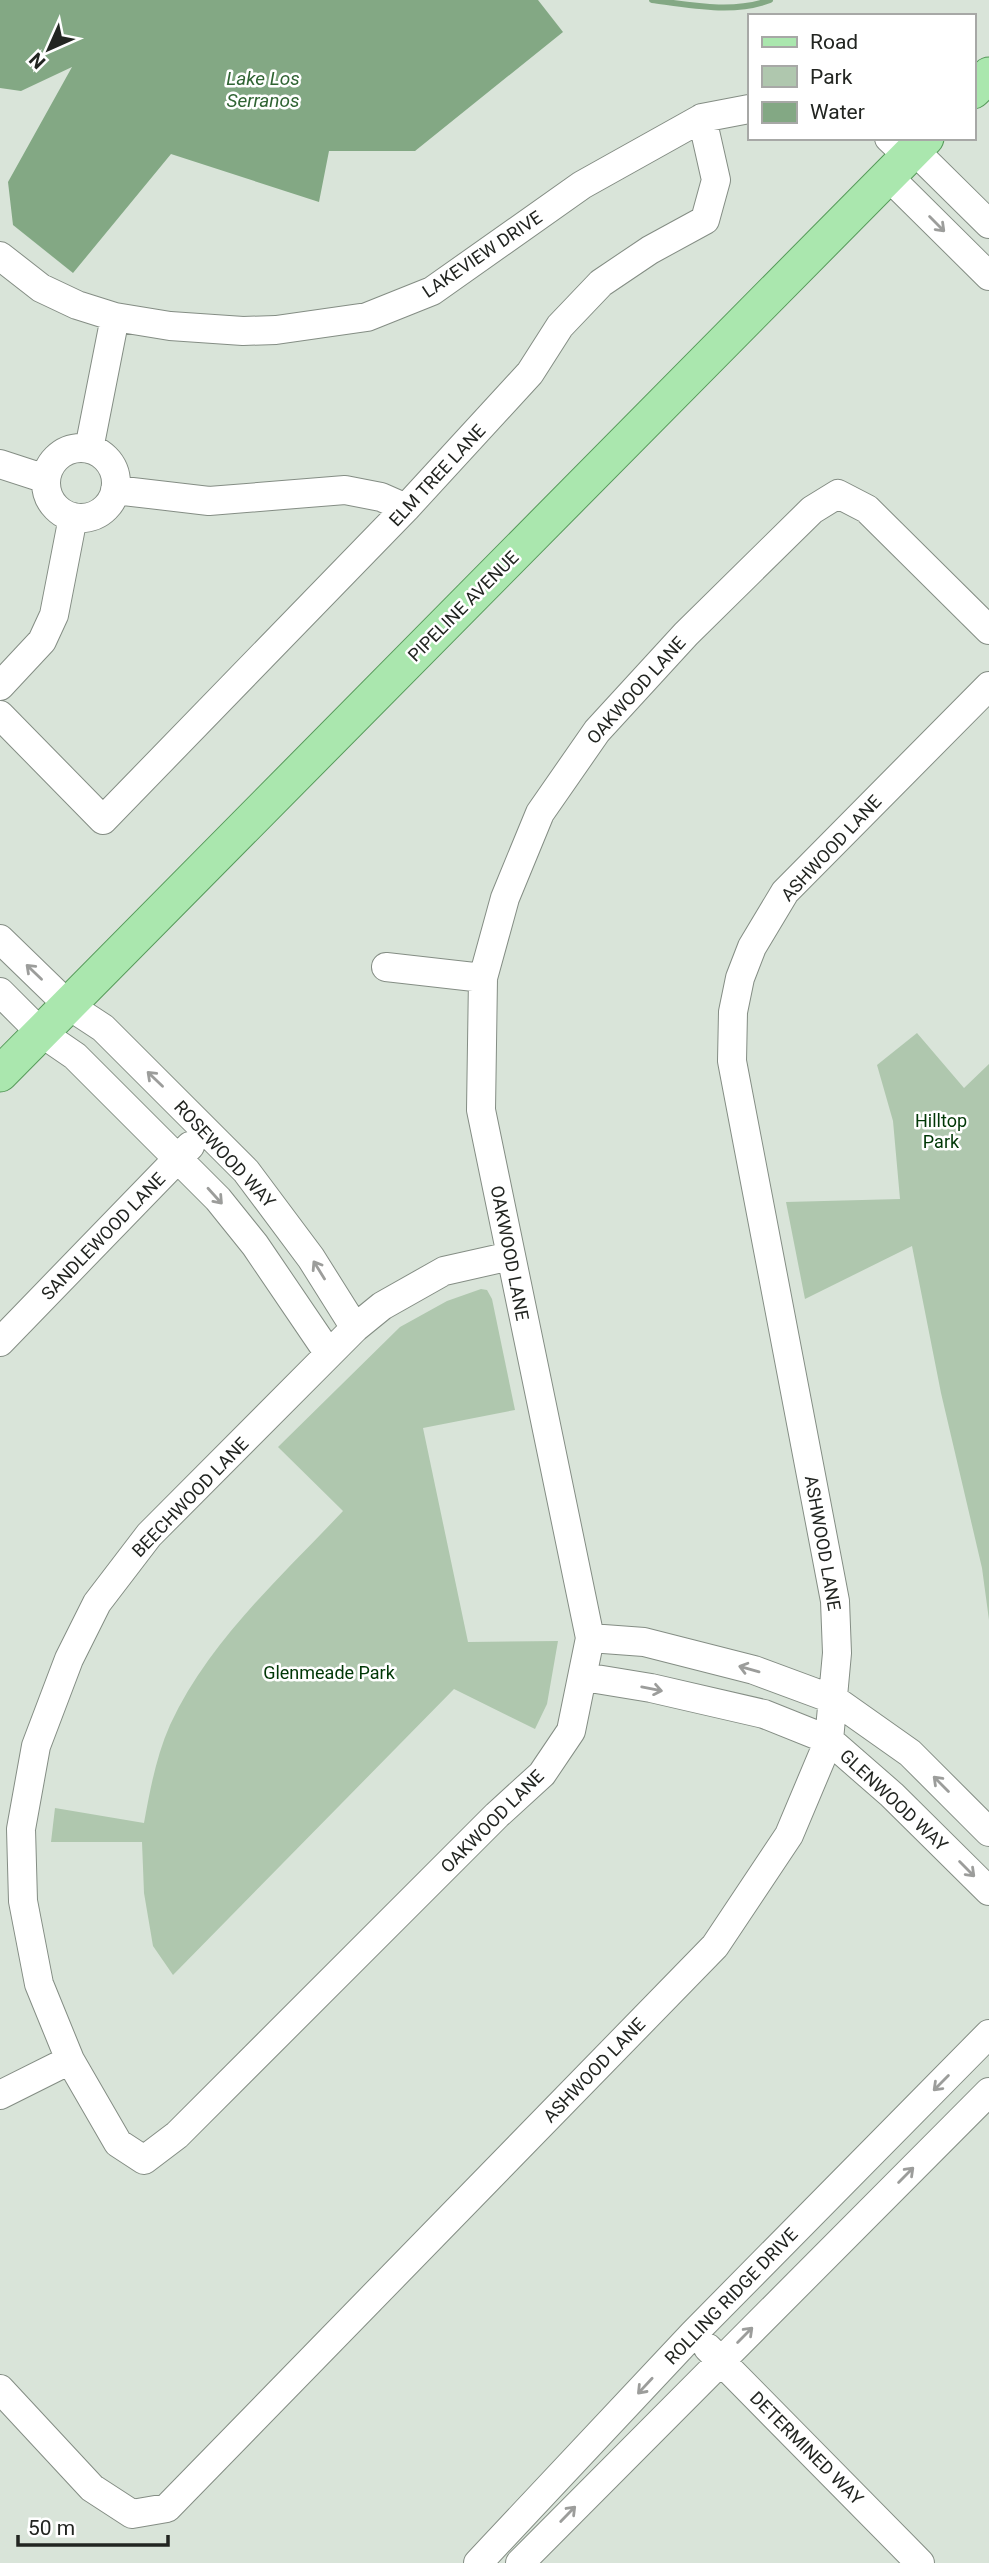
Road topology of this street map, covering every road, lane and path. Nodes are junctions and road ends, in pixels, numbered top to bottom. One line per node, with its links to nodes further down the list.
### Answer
1 (989, 75): 2 (main road)
2 (975, 89)
3 (748, 110): 4 (street, LAKEVIEW DRIVE)
4 (702, 118): 9 (street, LAKEVIEW DRIVE); 14 (street, ELM TREE LANE)
5 (905, 152): 6 (street); 8 (street, one-way to 8); 24 (main road, PIPELINE AVENUE)
6 (989, 224)
7 (0, 256): 9 (street, LAKEVIEW DRIVE)
8 (989, 276)
9 (115, 317): 10 (street)
10 (89, 449): 12 (street); 13 (street)
11 (0, 464): 12 (street)
12 (46, 480): 15 (street)
13 (115, 490): 14 (street); 15 (street)
14 (406, 508): 19 (street, ELM TREE LANE)
15 (73, 517): 17 (street)
16 (989, 630): 22 (street, OAKWOOD LANE)
17 (0, 686)
18 (989, 686): 35 (street, ASHWOOD LANE)
19 (0, 715)
20 (0, 939): 24 (street, ROSEWOOD WAY, one-way to 20)
21 (386, 967): 22 (street)
22 (483, 978): 29 (street, OAKWOOD LANE)
23 (0, 992): 25 (street, ROSEWOOD WAY)
24 (68, 1005): 25 (main road, PIPELINE AVENUE); 27 (street, ROSEWOOD WAY, one-way to 24)
25 (40, 1032): 26 (main road, PIPELINE AVENUE); 28 (street, ROSEWOOD WAY)
26 (0, 1074)
27 (206, 1129): 28 (street, SANDLEWOOD LANE); 30 (street, ROSEWOOD WAY, one-way to 27)
28 (179, 1157): 31 (street, SANDLEWOOD LANE); 32 (street, ROSEWOOD WAY, one-way to 32)
29 (511, 1256): 30 (street, BEECHWOOD LANE); 33 (street, OAKWOOD LANE)
30 (355, 1328): 32 (street, BEECHWOOD LANE)
31 (0, 1342)
32 (329, 1354): 37 (street, BEECHWOOD LANE)
33 (590, 1638): 34 (street, OAKWOOD LANE); 35 (street, one-way to 33)
34 (584, 1677): 36 (street, GLENWOOD WAY, one-way to 36); 44 (street, OAKWOOD LANE)
35 (835, 1700): 36 (street, ASHWOOD LANE); 38 (street, one-way to 35)
36 (829, 1740): 39 (street, GLENWOOD WAY, one-way to 39); 47 (street, ASHWOOD LANE)
37 (10, 1830): 41 (street, BEECHWOOD LANE)
38 (989, 1832)
39 (989, 1891)
40 (989, 2034): 45 (street, ROLLING RIDGE DRIVE, one-way to 45)
41 (70, 2060): 43 (street); 44 (street, BEECHWOOD LANE)
42 (989, 2092): 46 (street, ROLLING RIDGE DRIVE, one-way to 42)
43 (0, 2095)
44 (144, 2160)
45 (694, 2334): 46 (street, DETERMINED WAY); 48 (street, ROLLING RIDGE DRIVE, one-way to 48)
46 (719, 2360): 49 (street, ROLLING RIDGE DRIVE, one-way to 46); 50 (street, DETERMINED WAY)
47 (0, 2389)
48 (478, 2563)
49 (520, 2563)
50 (920, 2563)

